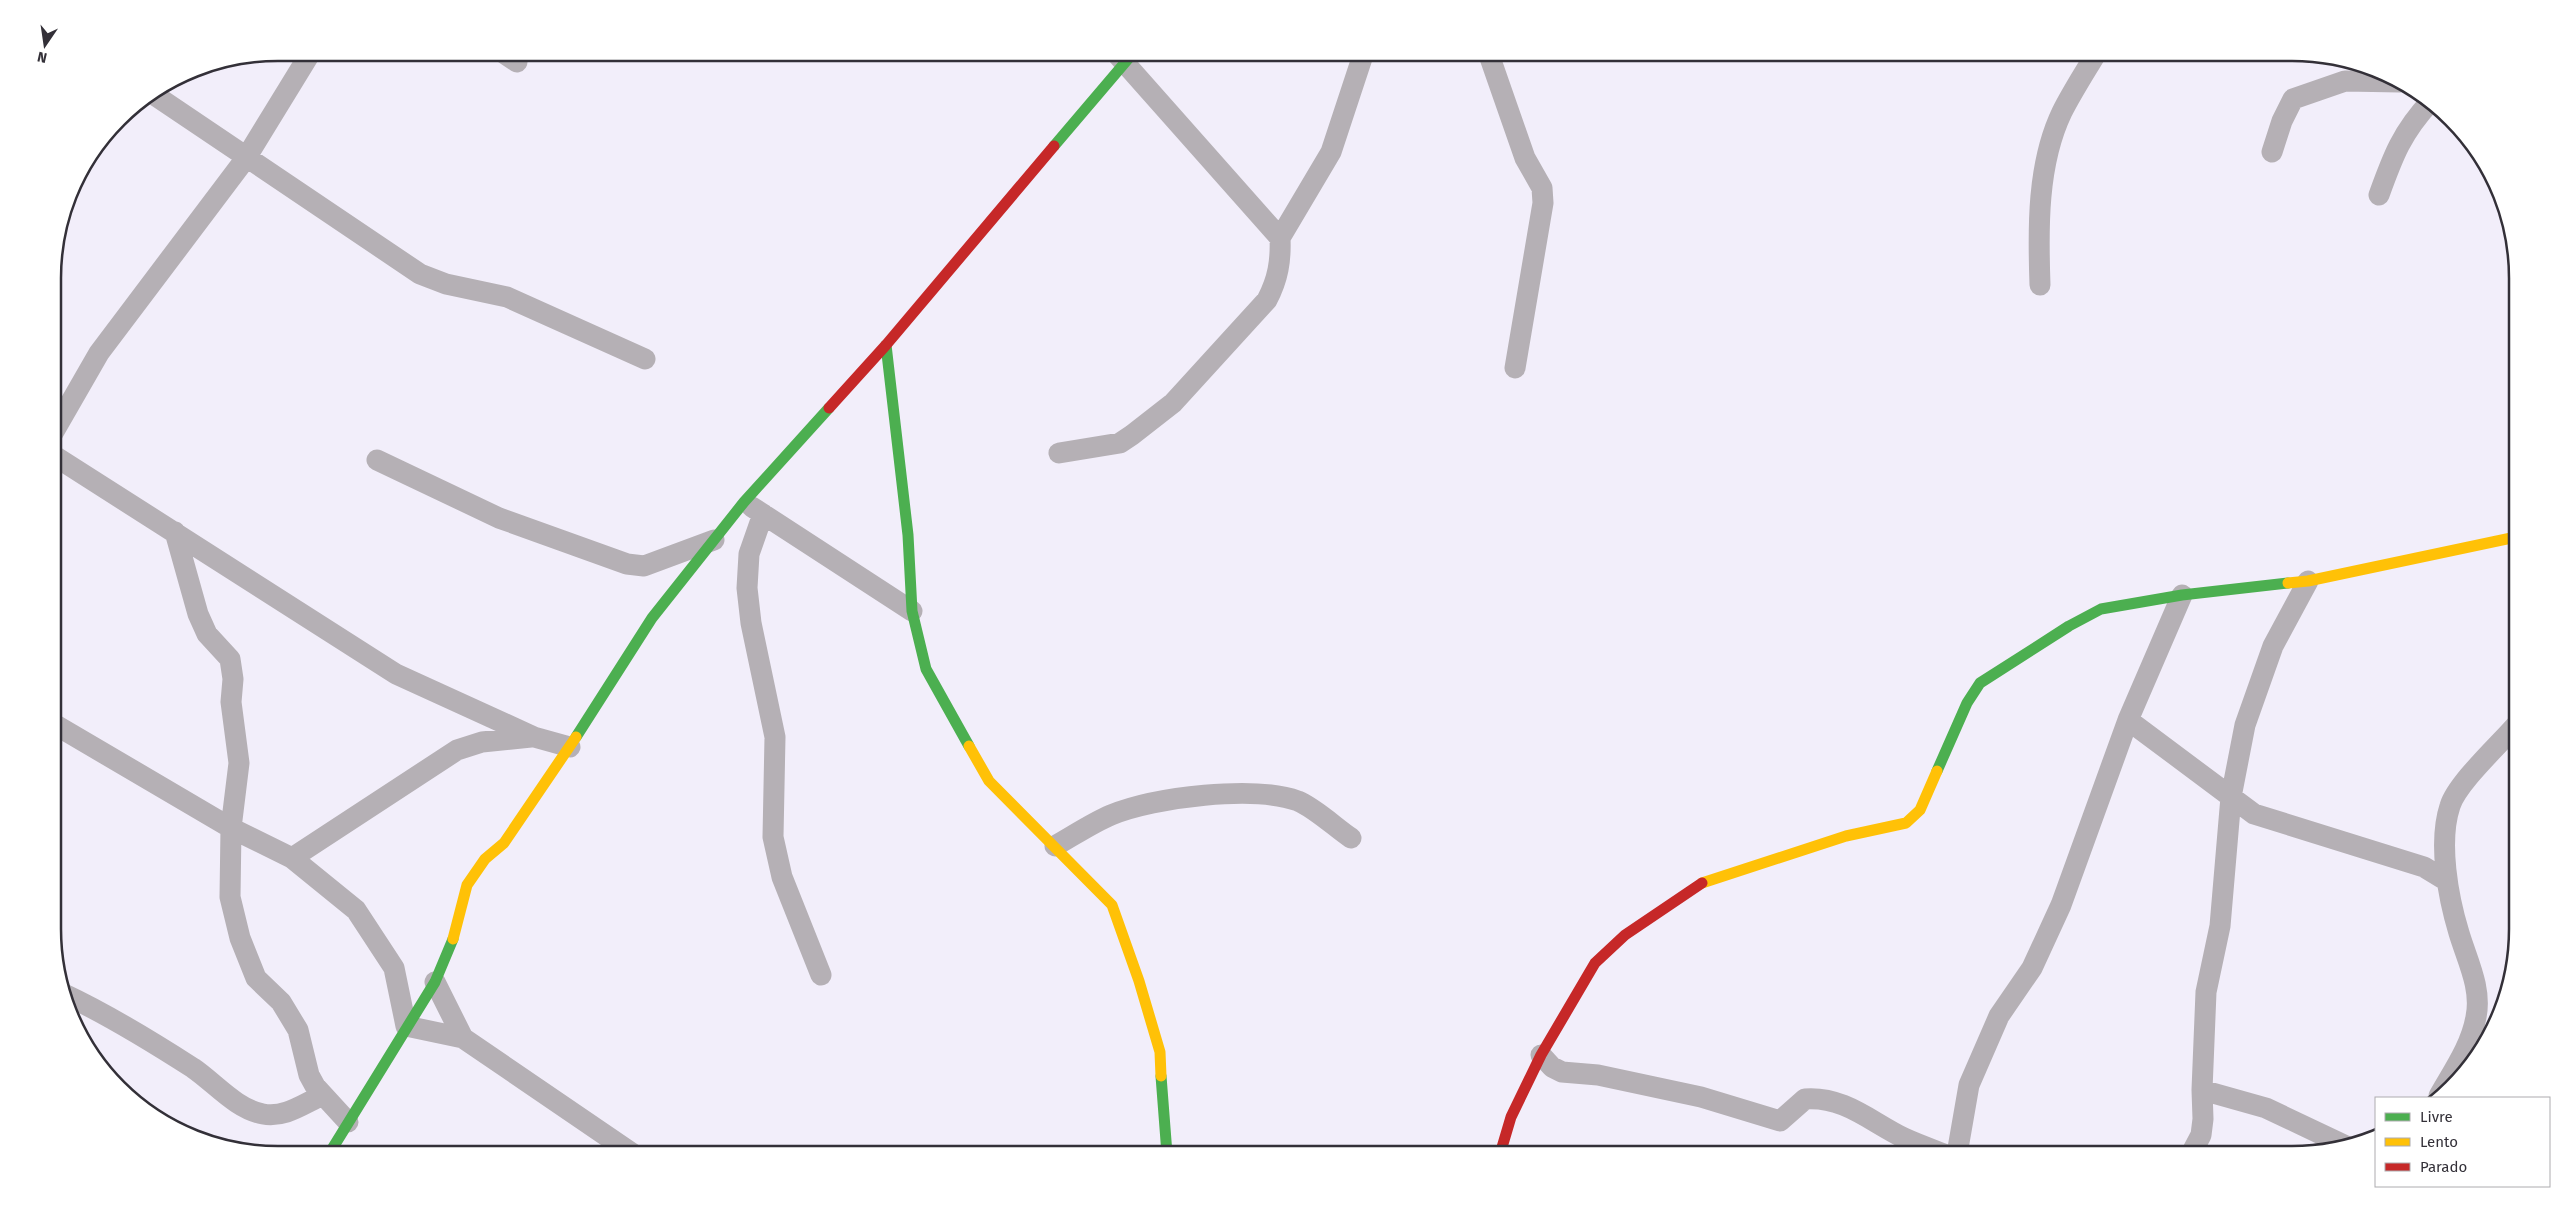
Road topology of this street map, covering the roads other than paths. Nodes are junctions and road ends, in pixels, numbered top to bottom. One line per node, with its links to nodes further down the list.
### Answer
1 (305, 61): 11 (street)
2 (1120, 61): 15 (street)
3 (1130, 61): 13 (street)
4 (1361, 61): 13 (street)
5 (1491, 61): 17 (street)
6 (2092, 61): 14 (street)
7 (2384, 82): 10 (street)
8 (158, 98): 11 (street)
9 (2425, 107): 12 (street)
10 (2272, 152)
11 (246, 158): 16 (street); 18 (street)
12 (2379, 195)
13 (1280, 238): 19 (street)
14 (2040, 285)
15 (886, 346): 22 (street); 29 (street)
16 (644, 359)
17 (1515, 368)
18 (61, 419)
19 (1058, 454)
20 (61, 460): 24 (street)
21 (377, 460): 26 (street)
22 (744, 502): 23 (street); 26 (street)
23 (763, 514): 29 (street); 43 (street)
24 (175, 532): 33 (street); 36 (street)
25 (2509, 538): 27 (street)
26 (714, 540): 34 (street)
27 (2308, 580): 28 (street); 35 (street)
28 (2182, 595): 30 (street); 48 (street)
29 (912, 611): 39 (street)
30 (2128, 720): 35 (street); 59 (street)
31 (61, 728): 36 (street)
32 (2509, 733): 38 (street)
33 (534, 737): 34 (street); 40 (street)
34 (570, 747): 44 (street)
35 (2231, 798): 41 (street); 50 (street)
36 (231, 828): 40 (street); 51 (street)
37 (1351, 838): 39 (street)
38 (2445, 844): 41 (street); 42 (street)
39 (1055, 846): 56 (street)
40 (292, 858): 46 (street)
41 (2424, 867): 42 (street)
42 (2447, 881): 49 (street)
43 (821, 975)
44 (435, 982): 46 (street); 47 (street)
45 (73, 998): 51 (street)
46 (406, 1026): 47 (street); 52 (street)
47 (463, 1038): 55 (street)
48 (1541, 1055): 57 (street); 58 (street)
49 (2450, 1077)
50 (2202, 1090): 53 (street); 60 (street)
51 (323, 1095): 52 (street)
52 (348, 1122): 54 (street)
53 (2336, 1141)
54 (334, 1146)
55 (621, 1146)
56 (1166, 1146)
57 (1502, 1146)
58 (1924, 1146)
59 (1958, 1146)
60 (2195, 1146)

